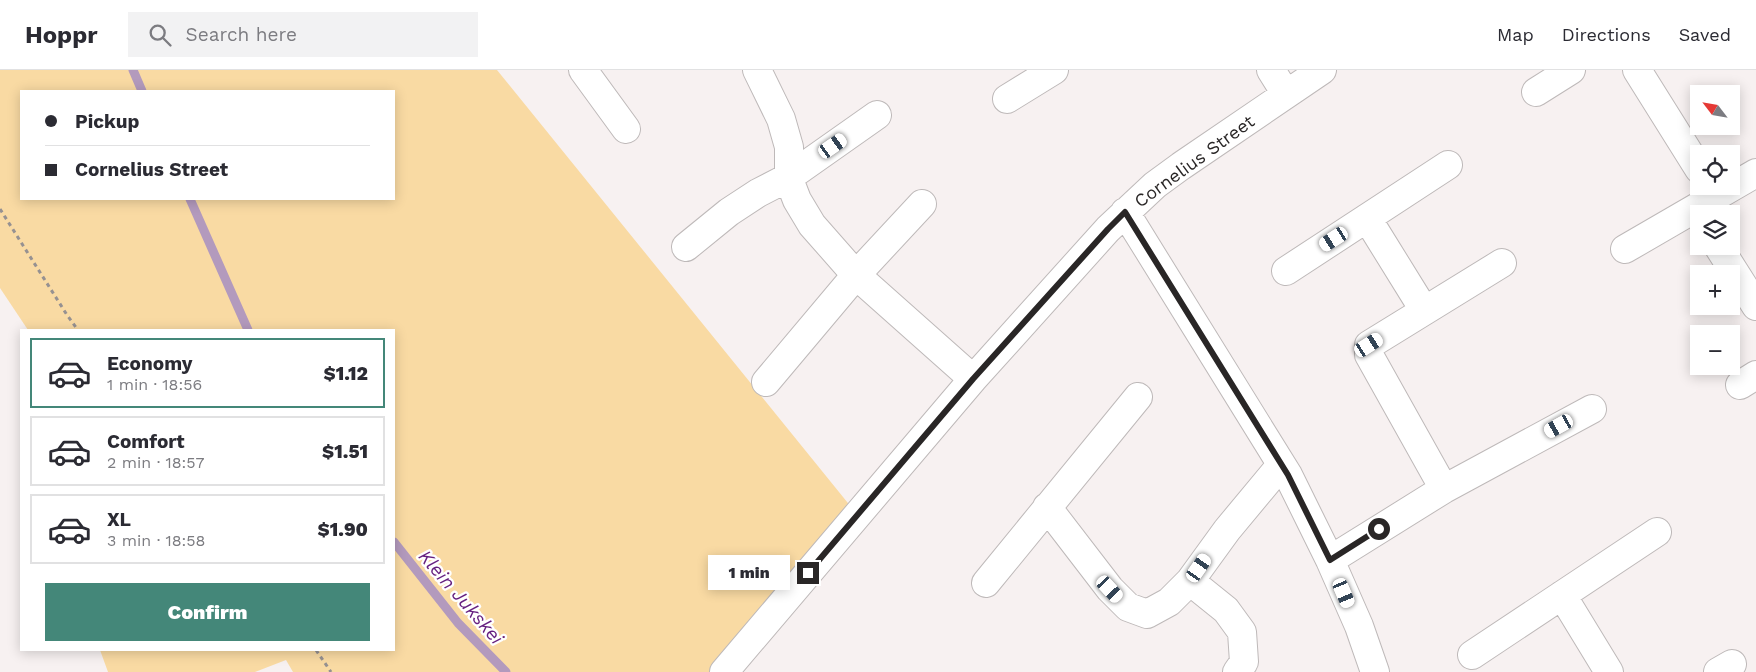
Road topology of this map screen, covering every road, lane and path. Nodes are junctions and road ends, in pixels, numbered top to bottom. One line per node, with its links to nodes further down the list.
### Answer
1 (583, 70): 12 (street)
2 (757, 70): 16 (street)
3 (1054, 70): 10 (street)
4 (1271, 70): 9 (street)
5 (1322, 70): 9 (street, Cornelius Street)
6 (1571, 70): 8 (street)
7 (1637, 70): 13 (street)
8 (1536, 92)
9 (1286, 94): 20 (street, Cornelius Street)
10 (1007, 99)
11 (877, 115): 16 (street)
12 (626, 129)
13 (1690, 155)
14 (1448, 165): 21 (street)
15 (1756, 173): 17 (street)
16 (789, 177): 22 (street); 27 (street)
17 (1705, 202): 23 (street)
18 (922, 204): 27 (street)
19 (0, 209): 30 (path)
20 (1125, 212): 31 (street, Cornelius Street); 35 (street)
21 (1367, 218): 26 (street); 29 (street)
22 (686, 247)
23 (1625, 250)
24 (1724, 255): 28 (street)
25 (1502, 264): 29 (street)
26 (1286, 271)
27 (856, 275): 31 (street); 32 (street)
28 (1756, 306)
29 (1424, 310): 36 (street)
30 (77, 329)
31 (973, 379): 46 (street, Cornelius Street)
32 (766, 382)
33 (1138, 397): 37 (street)
34 (1592, 409): 36 (street)
35 (1281, 465): 39 (street); 40 (street)
36 (1444, 489): 39 (street)
37 (1047, 507): 40 (street); 41 (street)
38 (1657, 532): 42 (street)
39 (1330, 560): 48 (street)
40 (1190, 581): 47 (street)
41 (986, 583)
42 (1562, 595): 44 (street); 49 (street)
43 (317, 651): 45 (path)
44 (1472, 655)
45 (331, 672)
46 (724, 672)
47 (1237, 672)
48 (1375, 672)
49 (1609, 672)

